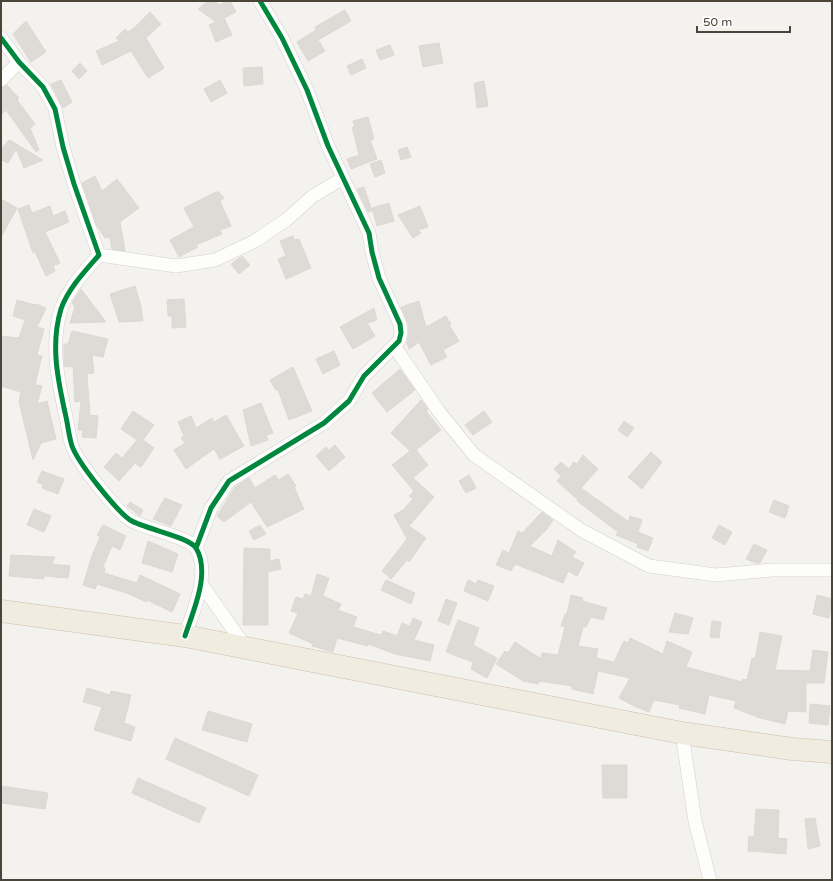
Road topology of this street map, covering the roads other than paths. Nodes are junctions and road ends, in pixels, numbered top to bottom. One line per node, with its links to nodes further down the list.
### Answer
1 (260, 1): 5 (street)
2 (1, 38): 3 (street)
3 (19, 62): 4 (street); 6 (street)
4 (1, 80)
5 (343, 178): 6 (street); 7 (street)
6 (99, 255): 8 (street)
7 (394, 346): 8 (street); 9 (street)
8 (196, 548): 10 (street)
9 (832, 570)
10 (202, 585): 12 (street); 13 (street)
11 (1, 610): 12 (highway)
12 (185, 636): 13 (highway)
13 (246, 648): 14 (highway)
14 (682, 733): 15 (highway); 16 (street)
15 (832, 752)
16 (710, 880)

